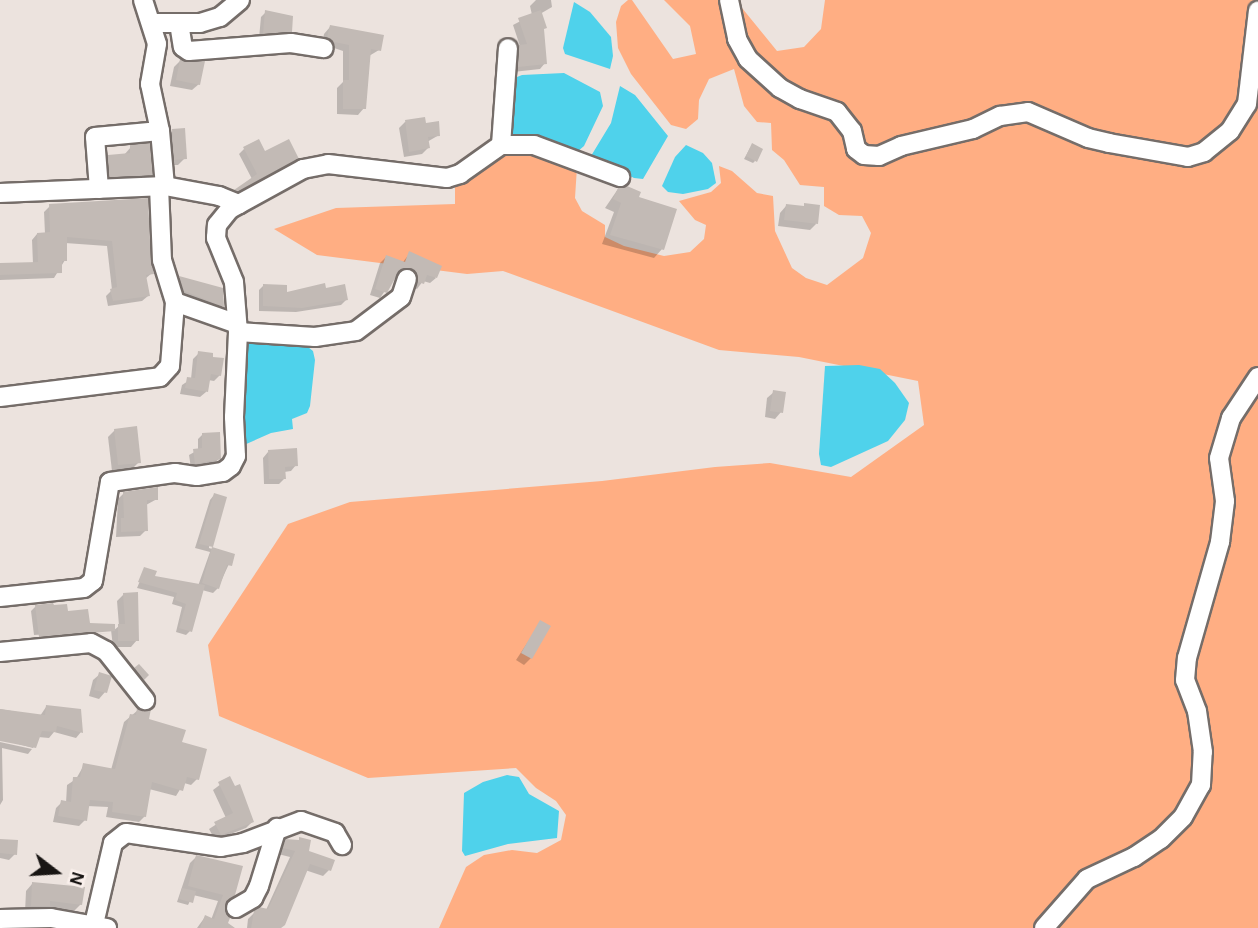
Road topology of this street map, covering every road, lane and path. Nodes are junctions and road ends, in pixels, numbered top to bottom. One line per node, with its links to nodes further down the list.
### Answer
1 (143, 0): 5 (street)
2 (240, 0): 6 (street)
3 (729, 0): 4 (street)
4 (1258, 10)
5 (151, 23): 6 (street); 9 (street)
6 (179, 23): 7 (street)
7 (324, 48)
8 (508, 48): 10 (street)
9 (160, 131): 12 (street); 13 (street)
10 (500, 145): 11 (street); 15 (street)
11 (620, 177)
12 (162, 186): 13 (street); 15 (street); 17 (street)
13 (99, 189): 14 (street)
14 (0, 193)
15 (239, 204): 18 (street)
16 (407, 279): 18 (street)
17 (175, 302): 18 (street); 20 (street)
18 (238, 328): 21 (street)
19 (1258, 377): 29 (street)
20 (0, 397)
21 (0, 597)
22 (0, 652): 23 (street)
23 (145, 700)
24 (277, 828): 25 (street); 26 (street); 28 (street)
25 (342, 845)
26 (236, 908)
27 (0, 919): 28 (street)
28 (100, 926)
29 (1044, 928)

